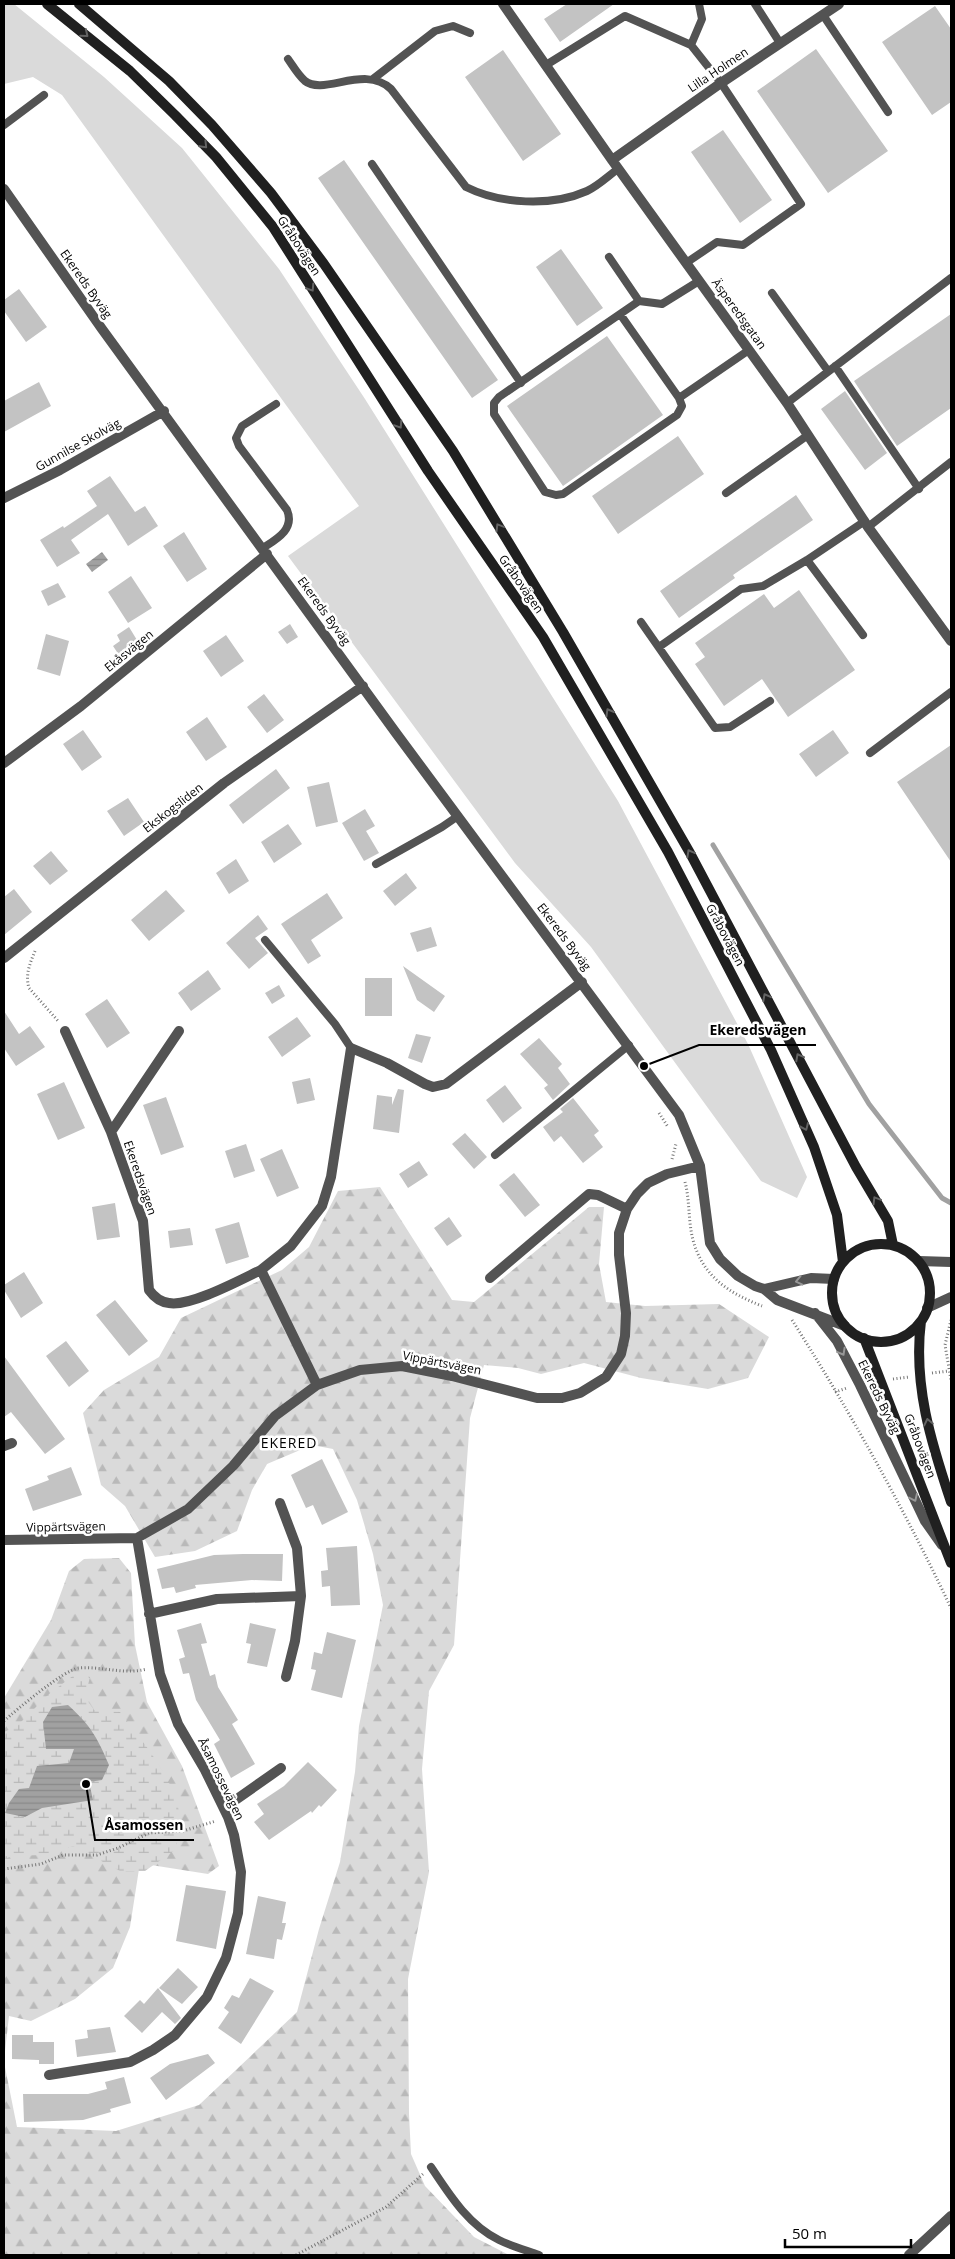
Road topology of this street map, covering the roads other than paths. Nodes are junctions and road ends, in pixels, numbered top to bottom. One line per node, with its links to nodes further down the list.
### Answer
1 (47, 4): 69 (main road, Gråbovägen, one-way to 69)
2 (79, 4): 67 (main road, Gråbovägen, one-way to 2)
3 (503, 4): 12 (street, Äsperedsgatan)
4 (699, 4): 10 (lane)
5 (755, 4): 9 (lane)
6 (839, 4): 7 (street, Lilla Holmen)
7 (823, 15): 9 (street, Lilla Holmen); 16 (lane)
8 (470, 32): 13 (lane)
9 (780, 43): 14 (street, Lilla Holmen)
10 (691, 45): 12 (lane); 14 (lane)
11 (288, 59): 13 (lane)
12 (546, 65): 19 (street, Äsperedsgatan)
13 (373, 79): 19 (lane)
14 (721, 83): 19 (street, Lilla Holmen); 22 (lane)
15 (44, 95): 17 (lane)
16 (888, 112)
17 (4, 125)
18 (372, 164): 31 (lane)
19 (615, 164): 22 (street, Äsperedsgatan)
20 (4, 189): 35 (street, Ekereds Byväg)
21 (609, 257): 26 (lane)
22 (686, 262): 24 (street, Äsperedsgatan)
23 (951, 278): 29 (lane)
24 (699, 281): 26 (lane); 28 (street, Äsperedsgatan)
25 (772, 293): 30 (lane)
26 (639, 302): 27 (lane)
27 (620, 314): 31 (lane); 32 (lane)
28 (749, 350): 32 (lane); 33 (street, Äsperedsgatan)
29 (835, 366): 30 (lane); 38 (lane)
30 (828, 371): 33 (lane)
31 (521, 383): 32 (lane)
32 (679, 398)
33 (787, 403): 36 (street, Äsperedsgatan)
34 (276, 404): 42 (lane)
35 (164, 411): 40 (street, Gunnilse Skolväg); 42 (street, Ekereds Byväg)
36 (808, 435): 39 (lane); 41 (street, Äsperedsgatan)
37 (951, 462): 38 (lane)
38 (919, 489): 41 (lane)
39 (726, 493)
40 (4, 498)
41 (866, 524): 43 (lane); 45 (street, Äsperedsgatan)
42 (265, 551): 49 (street, Ekereds Byväg); 53 (street, Ekåsvägen)
43 (807, 560): 46 (lane); 48 (lane)
44 (641, 622): 48 (lane)
45 (948, 630): 47 (street, Äsperedsgatan)
46 (863, 635)
47 (951, 641)
48 (659, 647): 51 (lane)
49 (363, 686): 54 (street, Ekereds Byväg); 57 (street, Ekskogsliden)
50 (951, 692): 52 (lane)
51 (770, 701)
52 (870, 753)
53 (4, 763)
54 (458, 816): 55 (lane); 58 (street, Ekereds Byväg)
55 (376, 864)
56 (265, 940): 62 (lane)
57 (4, 958)
58 (582, 982): 61 (street, Ekereds Byväg); 62 (street)
59 (65, 1031): 63 (street, Ekeredsvägen)
60 (179, 1031): 63 (street, Ekeredsvägen)
61 (628, 1046): 64 (lane); 65 (street, Ekereds Byväg)
62 (351, 1048): 71 (street, Ekeredsvägen)
63 (111, 1132): 71 (street, Ekeredsvägen)
64 (495, 1155)
65 (700, 1166): 66 (street, Vippärtsvägen); 74 (street, Ekereds Byväg)
66 (627, 1209): 72 (street); 81 (street, Vippärtsvägen)
67 (893, 1245): 68 (main road); 69 (main road)
68 (919, 1261): 70 (street); 76 (main road)
69 (843, 1262): 73 (main road)
70 (951, 1262)
71 (261, 1270): 81 (street)
72 (490, 1278)
73 (834, 1279): 74 (street, one-way to 74); 79 (main road)
74 (764, 1289): 77 (street, Ekereds Byväg)
75 (951, 1297): 76 (street)
76 (927, 1308): 78 (main road)
77 (814, 1312): 79 (street, Ekereds Byväg); 86 (street, Ekereds Byväg, one-way to 86)
78 (921, 1321): 80 (main road); 82 (main road, Gråbovägen, one-way to 78)
79 (845, 1326): 80 (main road)
80 (864, 1338): 86 (main road, Gråbovägen)
81 (317, 1385): 84 (street, Vippärtsvägen)
82 (951, 1502)
83 (280, 1503): 88 (street)
84 (137, 1538): 85 (street, Vippärtsvägen); 89 (street, Åsamossevägen)
85 (4, 1540)
86 (945, 1550): 87 (main road, Gråbovägen)
87 (951, 1564)
88 (301, 1596): 89 (street); 90 (street)
89 (149, 1614): 92 (street, Åsamossevägen)
90 (286, 1677)
91 (281, 1768): 92 (street)
92 (226, 1813): 93 (street, Åsamossevägen)
93 (49, 2075)
94 (431, 2167): 96 (lane)
95 (951, 2216): 97 (street)
96 (539, 2255)
97 (909, 2255)

